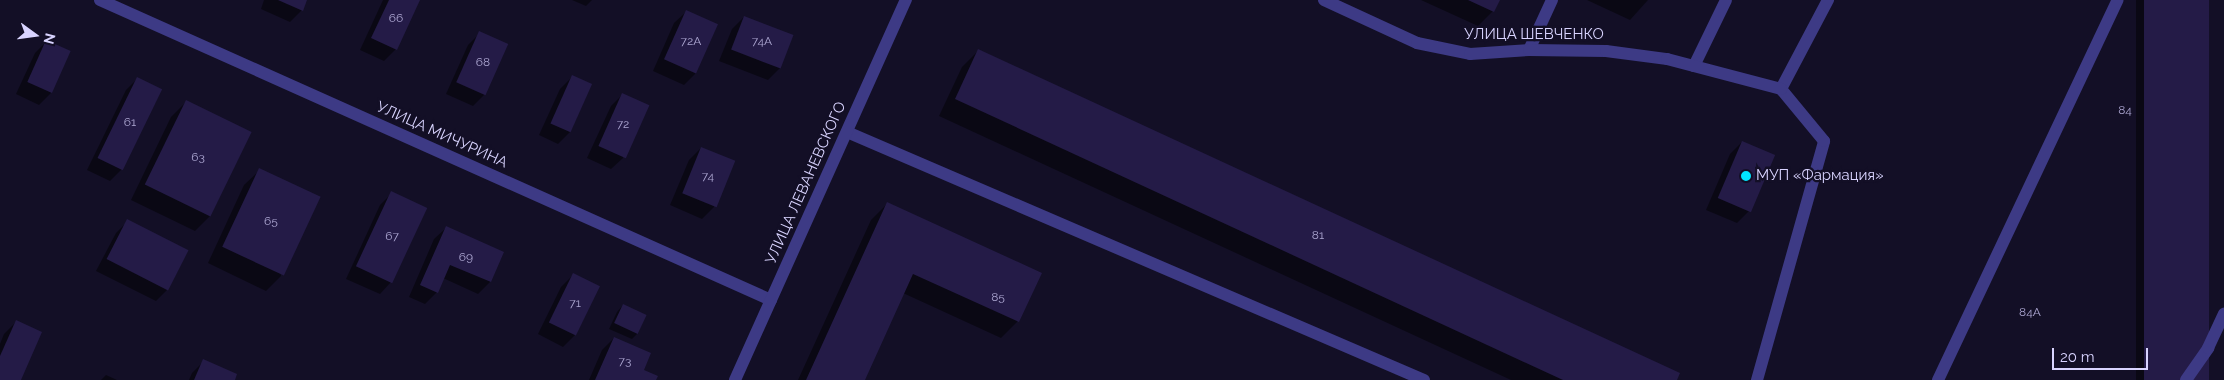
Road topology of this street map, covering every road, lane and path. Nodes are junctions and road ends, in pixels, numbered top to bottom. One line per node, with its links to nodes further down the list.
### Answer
1 (100, 0): 12 (street, УЛИЦА МИЧУРИНА)
2 (906, 0): 11 (street, УЛИЦА ЛЕВАНЕВСКОГО)
3 (1324, 0): 8 (street, УЛИЦА ШЕВЧЕНКО)
4 (1552, 0): 8 (street)
5 (1726, 0): 9 (street)
6 (1828, 0): 10 (street)
7 (2118, 0): 17 (street)
8 (1529, 50): 9 (street, УЛИЦА ШЕВЧЕНКО)
9 (1694, 66): 10 (street, УЛИЦА ШЕВЧЕНКО)
10 (1781, 89): 16 (street)
11 (847, 132): 12 (street, УЛИЦА ЛЕВАНЕВСКОГО); 15 (street)
12 (771, 300): 14 (street, УЛИЦА ЛЕВАНЕВСКОГО)
13 (2224, 313): 18 (street)
14 (735, 380)
15 (1424, 380)
16 (1757, 380)
17 (1938, 380)
18 (2186, 380)

